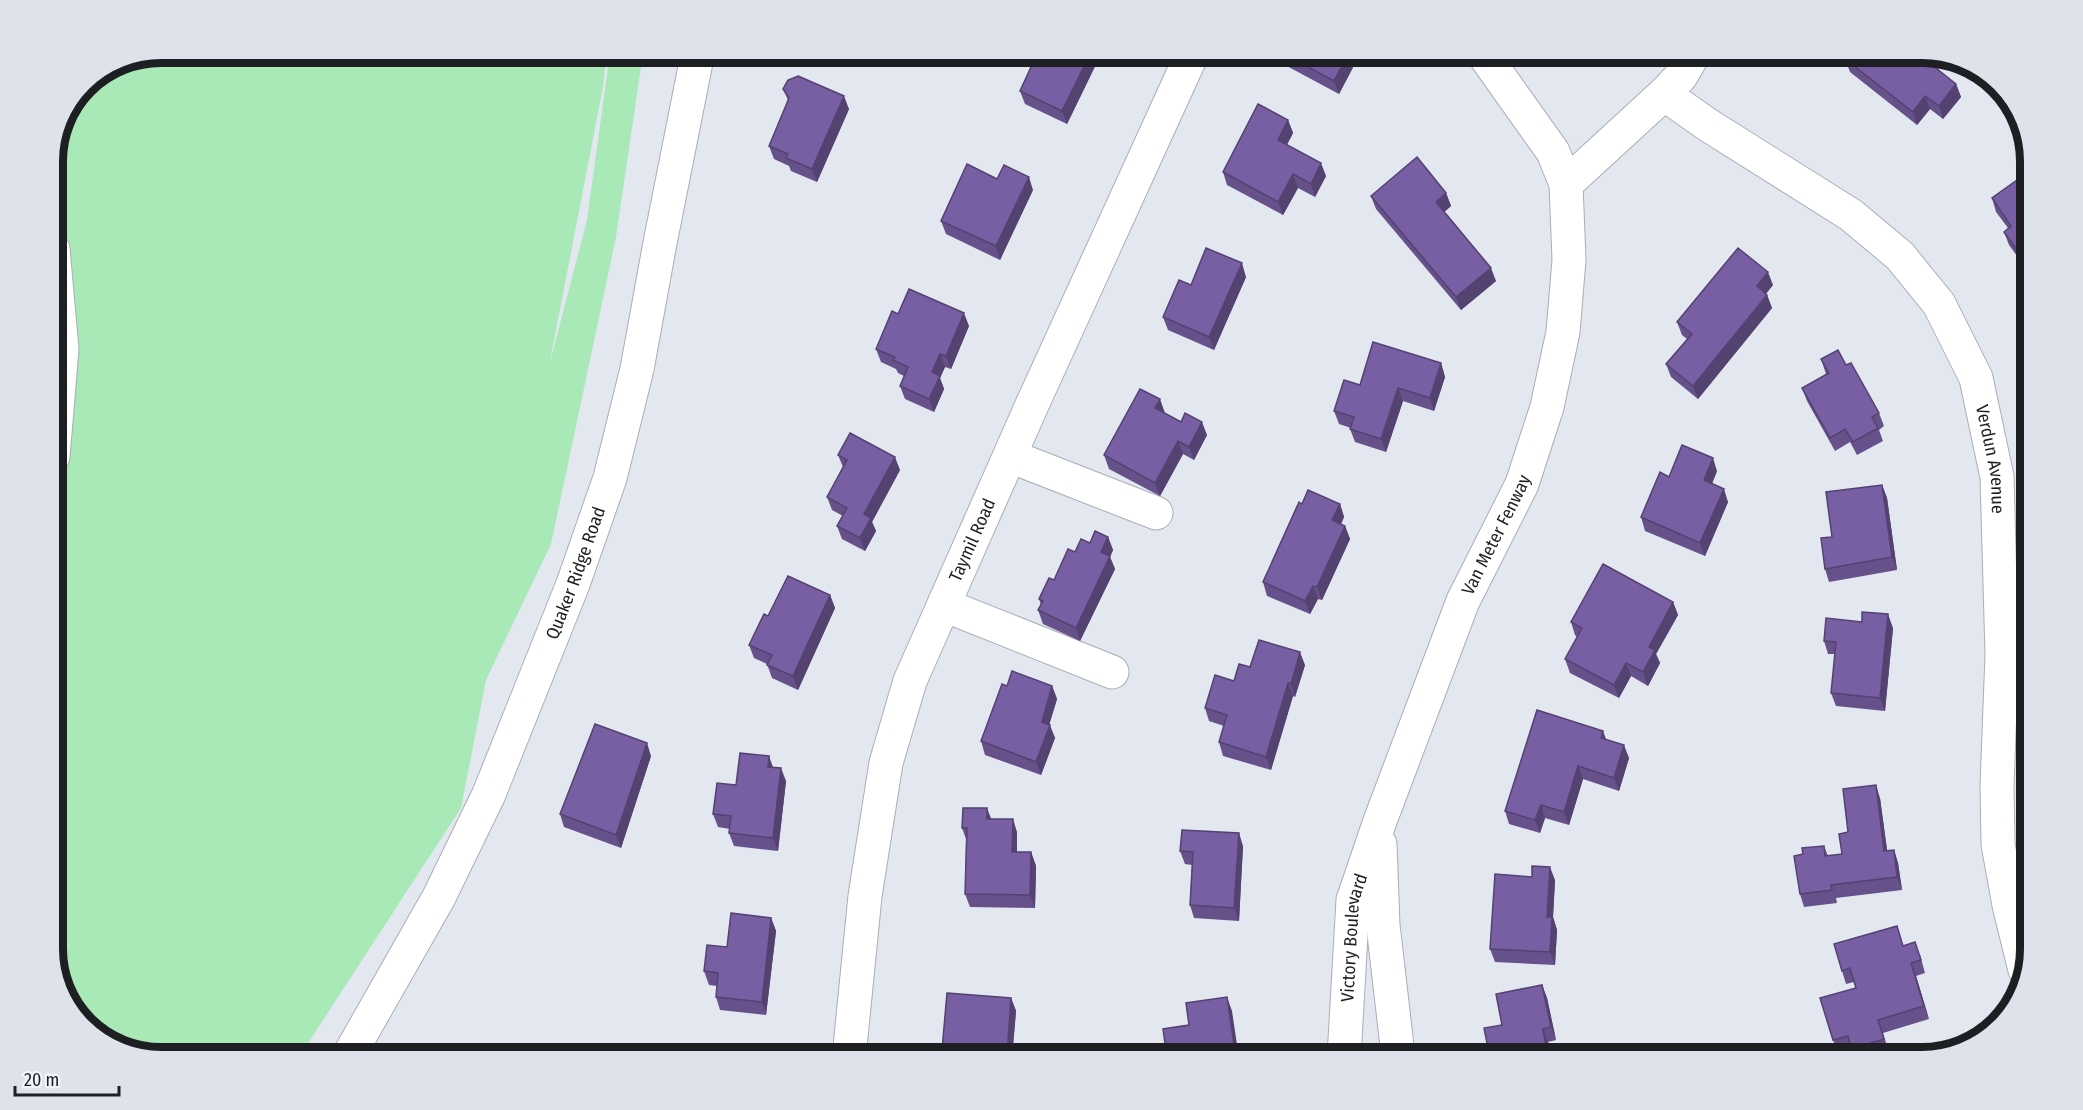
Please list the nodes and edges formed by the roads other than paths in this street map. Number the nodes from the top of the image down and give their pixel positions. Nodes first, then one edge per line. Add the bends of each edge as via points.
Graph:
1 (697, 63) edge
2 (1188, 63) edge
3 (1490, 63) edge
4 (1689, 63) edge
5 (1664, 94) junction
6 (1566, 184) junction
7 (1010, 456) junction
8 (1156, 513) dead end
9 (944, 605) junction
10 (1112, 672) dead end
11 (1380, 821) junction
12 (2020, 949) edge
13 (354, 1047) edge
14 (850, 1047) edge
15 (1345, 1047) edge
16 (1397, 1047) edge

1 - 13 street, Quaker Ridge Road via 637,369 603,499 489,794 439,897
2 - 7 street, Taymil Road
3 - 6 street, Van Meter Fenway via 1553,152
4 - 5 street
5 - 6 street
5 - 12 street, Verdun Avenue via 1851,215 1900,256 1938,304 1976,378 1997,477 2002,655 1998,844
6 - 11 street, Van Meter Fenway via 1569,260 1563,332 1547,407 1522,484 1462,601
7 - 8 street
7 - 9 street, Taymil Road
9 - 10 street
9 - 14 street, Taymil Road via 910,681 886,763 865,896
11 - 15 street, Victory Boulevard via 1353,900
11 - 16 street, Van Meter Fenway via 1383,926

